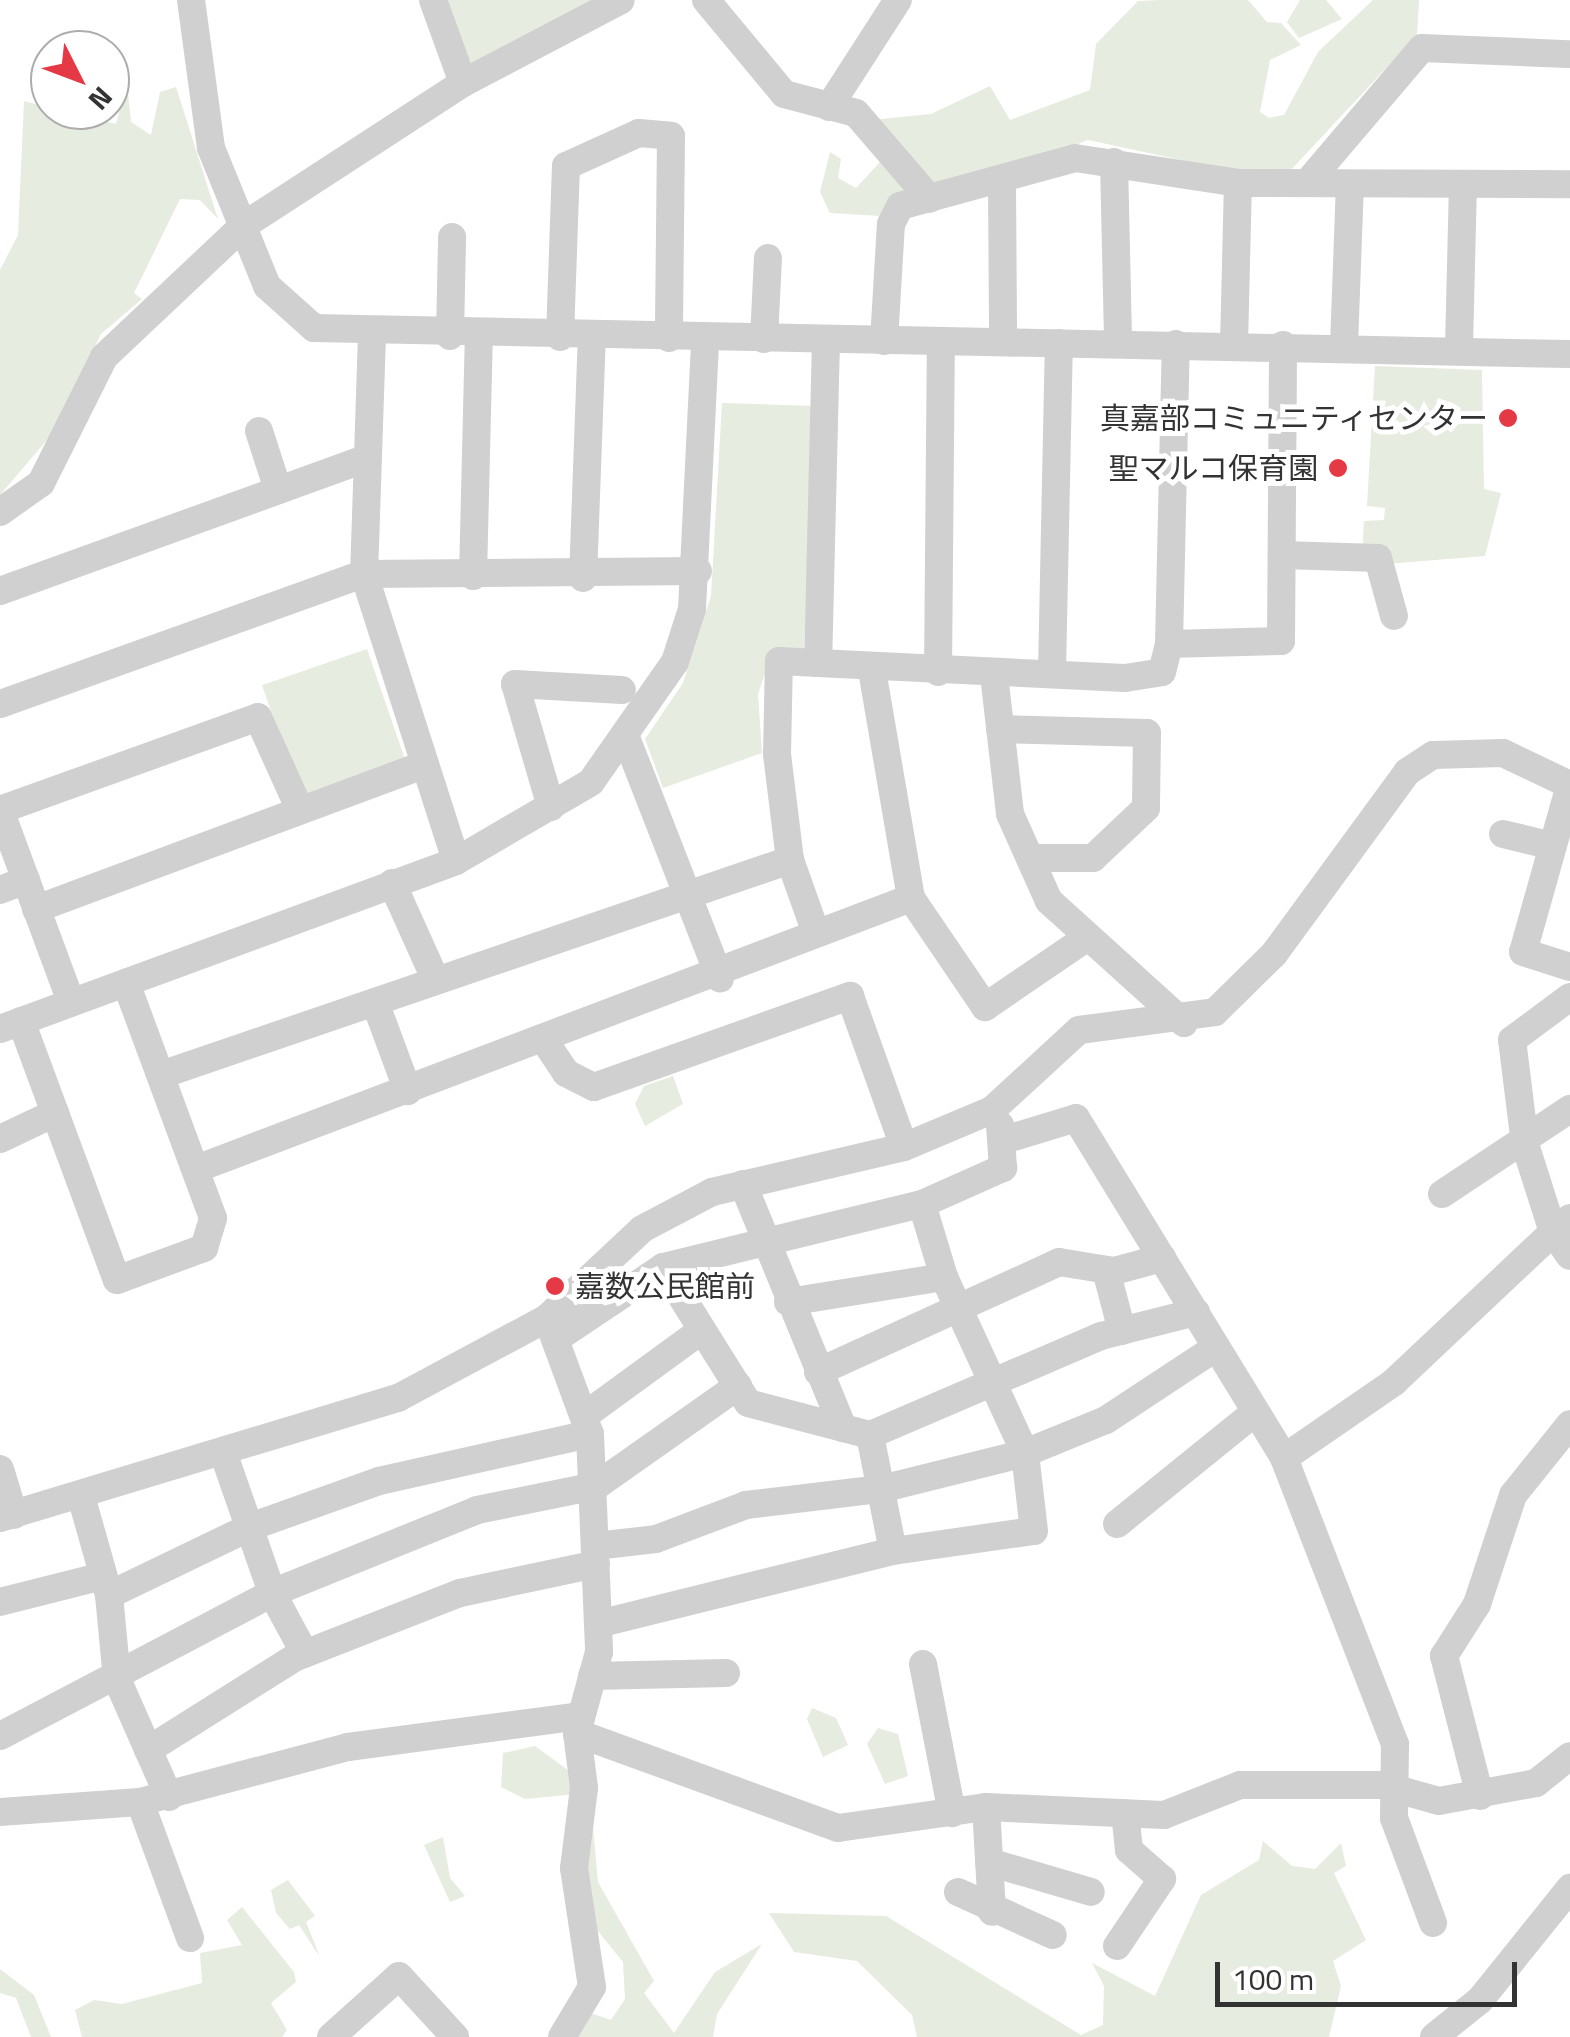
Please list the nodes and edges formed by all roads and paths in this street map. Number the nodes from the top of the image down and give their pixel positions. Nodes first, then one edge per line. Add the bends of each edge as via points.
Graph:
1 (190, 0) edge
2 (433, 0) edge
3 (622, 0) edge
4 (706, 0) edge
5 (898, 0) edge
6 (1568, 54) edge
7 (463, 84) junction
8 (829, 107) junction
9 (1114, 162) junction
10 (1238, 183) junction
11 (1307, 183) junction
12 (1002, 184) junction
13 (1350, 184) junction
14 (1570, 184) edge
15 (1463, 185) junction
16 (930, 198) junction
17 (243, 226) junction
18 (452, 237) dead end
19 (768, 258) dead end
20 (372, 335) junction
21 (450, 336) junction
22 (480, 336) junction
23 (560, 337) junction
24 (592, 338) junction
25 (669, 338) junction
26 (705, 339) junction
27 (764, 340) junction
28 (826, 340) junction
29 (884, 341) junction
30 (941, 342) junction
31 (1003, 342) junction
32 (1059, 343) junction
33 (1118, 344) junction
34 (1176, 344) junction
35 (1234, 345) junction
36 (1283, 346) junction
37 (1344, 346) junction
38 (1459, 347) junction
39 (1570, 354) edge
40 (259, 431) dead end
41 (368, 458) junction
42 (278, 490) junction
43 (0, 512) edge
44 (1282, 555) junction
45 (698, 571) junction
46 (364, 574) junction
47 (474, 576) junction
48 (582, 578) junction
49 (0, 591) edge
50 (1394, 616) dead end
51 (1169, 644) junction
52 (818, 662) junction
53 (872, 670) junction
54 (938, 672) junction
55 (1052, 672) junction
56 (994, 675) junction
57 (622, 690) dead end
58 (0, 704) edge
59 (1000, 728) junction
60 (626, 740) junction
61 (425, 764) junction
62 (1570, 785) edge
63 (552, 806) junction
64 (0, 810) edge
65 (300, 810) junction
66 (1503, 834) dead end
67 (1553, 846) junction
68 (1030, 858) junction
69 (790, 860) junction
70 (456, 861) junction
71 (392, 884) junction
72 (13, 885) edge
73 (688, 895) junction
74 (912, 898) junction
75 (36, 908) junction
76 (816, 933) junction
77 (1086, 938) junction
78 (1570, 967) edge
79 (720, 978) junction
80 (436, 981) junction
81 (126, 983) junction
82 (1570, 998) edge
83 (71, 1002) junction
84 (375, 1002) junction
85 (1184, 1023) junction
86 (11, 1025) edge
87 (546, 1043) junction
88 (161, 1076) junction
89 (408, 1092) junction
90 (1570, 1109) edge
91 (992, 1110) junction
92 (55, 1113) junction
93 (0, 1139) edge
94 (1007, 1139) junction
95 (1525, 1144) junction
96 (904, 1147) junction
97 (196, 1169) junction
98 (742, 1184) junction
99 (1442, 1194) dead end
100 (922, 1204) junction
101 (1561, 1225) edge
102 (760, 1238) junction
103 (1570, 1256) edge
104 (1162, 1258) junction
105 (663, 1267) junction
106 (1106, 1270) junction
107 (944, 1277) junction
108 (788, 1302) junction
109 (962, 1311) junction
110 (1196, 1312) junction
111 (552, 1328) junction
112 (702, 1330) junction
113 (1122, 1331) junction
114 (1215, 1348) junction
115 (818, 1372) junction
116 (995, 1379) junction
117 (738, 1386) junction
118 (1253, 1414) junction
119 (1570, 1424) edge
120 (587, 1425) junction
121 (856, 1432) junction
122 (224, 1452) junction
123 (1025, 1453) junction
124 (1284, 1458) junction
125 (0, 1468) edge
126 (596, 1486) junction
127 (880, 1489) junction
128 (80, 1496) junction
129 (7, 1516) edge
130 (1117, 1524) dead end
131 (250, 1527) junction
132 (892, 1551) junction
133 (595, 1555) junction
134 (106, 1585) junction
135 (272, 1593) junction
136 (0, 1602) edge
137 (598, 1624) junction
138 (305, 1654) junction
139 (923, 1664) dead end
140 (726, 1673) dead end
141 (592, 1676) junction
142 (117, 1679) junction
143 (578, 1724) junction
144 (0, 1736) edge
145 (148, 1750) junction
146 (1570, 1756) edge
147 (1394, 1791) junction
148 (1480, 1796) junction
149 (169, 1797) junction
150 (140, 1802) junction
151 (986, 1807) junction
152 (0, 1812) edge
153 (1126, 1813) junction
154 (952, 1814) junction
155 (989, 1862) junction
156 (1570, 1888) edge
157 (958, 1892) dead end
158 (1090, 1892) dead end
159 (992, 1912) junction
160 (1433, 1924) dead end
161 (1053, 1935) dead end
162 (190, 1938) dead end
163 (1117, 1946) dead end
164 (332, 2037) edge
165 (454, 2037) edge
166 (562, 2037) edge
167 (1434, 2037) edge

1 - 17 street via 211,148
2 - 7 street
3 - 7 street
4 - 8 street via 784,94
5 - 8 street
6 - 11 street via 1422,48
7 - 17 street
8 - 16 street via 856,113
9 - 10 street
9 - 12 street via 1075,158
9 - 33 street
10 - 11 street
10 - 35 street
11 - 13 street
12 - 16 street
12 - 31 street
13 - 15 street
13 - 37 street
14 - 15 street
15 - 38 street
16 - 29 street via 900,206 891,224
17 - 20 street via 267,286 291,314 314,328
17 - 43 street via 104,357 41,482
18 - 21 street
19 - 27 street
20 - 21 street
20 - 41 street
21 - 22 street
22 - 23 street
22 - 47 street
23 - 24 street
23 - 25 street via 566,166 639,133 671,136
24 - 25 street
24 - 48 street
25 - 26 street
26 - 27 street
26 - 45 street
27 - 28 street
28 - 29 street
28 - 52 street
29 - 30 street
30 - 31 street
30 - 54 street
31 - 32 street
32 - 33 street
32 - 55 street
33 - 34 street
34 - 35 street
34 - 51 street
35 - 36 street
36 - 37 street
36 - 44 street
37 - 38 street
38 - 39 street
40 - 42 street
41 - 42 street
41 - 46 street
42 - 49 street
44 - 50 street via 1378,558
44 - 51 street via 1281,641
45 - 48 street
45 - 60 street via 675,662
46 - 47 street
46 - 58 street
46 - 61 street
47 - 48 street
51 - 55 street via 1162,672
52 - 53 street
52 - 69 street via 779,661 777,754
53 - 54 street
53 - 74 street
54 - 56 street
55 - 56 street
56 - 59 street
57 - 63 street via 515,684
59 - 68 street via 1010,814
59 - 68 street via 1146,733 1146,808 1093,858
60 - 63 street via 591,782
60 - 73 street
61 - 65 street
61 - 70 street
62 - 67 street
62 - 85 street via 1503,753 1433,755 1406,772 1236,998
63 - 70 street
64 - 65 street via 258,717
64 - 72 street
65 - 75 street
66 - 67 street
67 - 78 street via 1523,952
68 - 77 street via 1049,901
69 - 73 street
69 - 76 street
70 - 71 street
71 - 80 street
71 - 81 street
72 - 75 street
73 - 79 street
73 - 80 street
74 - 76 street
74 - 77 street via 985,1007
75 - 83 street
76 - 79 street
77 - 85 street
79 - 87 street
80 - 84 street
81 - 83 street
81 - 88 street
82 - 95 street via 1512,1040
83 - 86 street
84 - 88 street
84 - 89 street
85 - 91 street via 1106,1020 1079,1030
86 - 92 street
87 - 89 street
87 - 96 street via 566,1073 594,1088 850,996
88 - 97 street
89 - 97 street
90 - 95 street
91 - 94 street
91 - 96 street
92 - 93 street
92 - 97 street via 117,1280 204,1248 213,1218
94 - 100 street via 1003,1168
94 - 104 street via 1076,1118
95 - 99 street
95 - 101 street
96 - 98 street
98 - 102 street
98 - 111 street via 642,1229
100 - 102 street
100 - 107 street
101 - 103 street
101 - 124 street via 1394,1382
102 - 105 street
102 - 108 street
104 - 106 street
104 - 110 street
105 - 111 street
105 - 112 street
106 - 109 street via 1059,1262
106 - 113 street
107 - 108 street
107 - 109 street
108 - 115 street
109 - 115 street
109 - 116 street
110 - 113 street
110 - 114 street
111 - 120 street
111 - 122 street via 398,1398
112 - 117 street
112 - 120 street
113 - 116 street
114 - 118 street
114 - 123 street via 1106,1420
115 - 121 street
116 - 121 street
116 - 123 street
117 - 121 street via 748,1403
117 - 126 street
118 - 124 street
118 - 130 street
119 - 148 street via 1513,1495 1477,1604 1444,1656
120 - 126 street
120 - 131 street via 459,1458
121 - 127 street
122 - 128 street
122 - 131 street
123 - 127 street
123 - 132 street via 1034,1531
124 - 147 street via 1395,1744
125 - 129 street
126 - 133 street
126 - 135 street via 477,1510
127 - 132 street
127 - 133 street via 746,1505
128 - 129 street
128 - 134 street
131 - 134 street
131 - 135 street
132 - 137 street
133 - 137 street
133 - 138 street via 460,1593
134 - 136 street
134 - 142 street
135 - 138 street
135 - 142 street
137 - 141 street
138 - 145 street
139 - 154 street
140 - 141 street
141 - 143 street
142 - 144 street
142 - 145 street
143 - 149 street via 348,1747
143 - 154 street via 808,1823 894,1826
143 - 166 street via 584,1788 574,1868 592,1987
145 - 149 street
146 - 148 street via 1536,1783
147 - 148 street via 1439,1801
147 - 153 street via 1240,1785 1164,1814
147 - 160 street via 1394,1818
149 - 150 street
150 - 152 street
150 - 162 street
151 - 153 street
151 - 154 street
151 - 155 street
153 - 163 street via 1129,1850 1162,1879
155 - 158 street
155 - 159 street
156 - 167 street via 1480,2000
157 - 159 street
159 - 161 street
164 - 165 street via 399,1976

